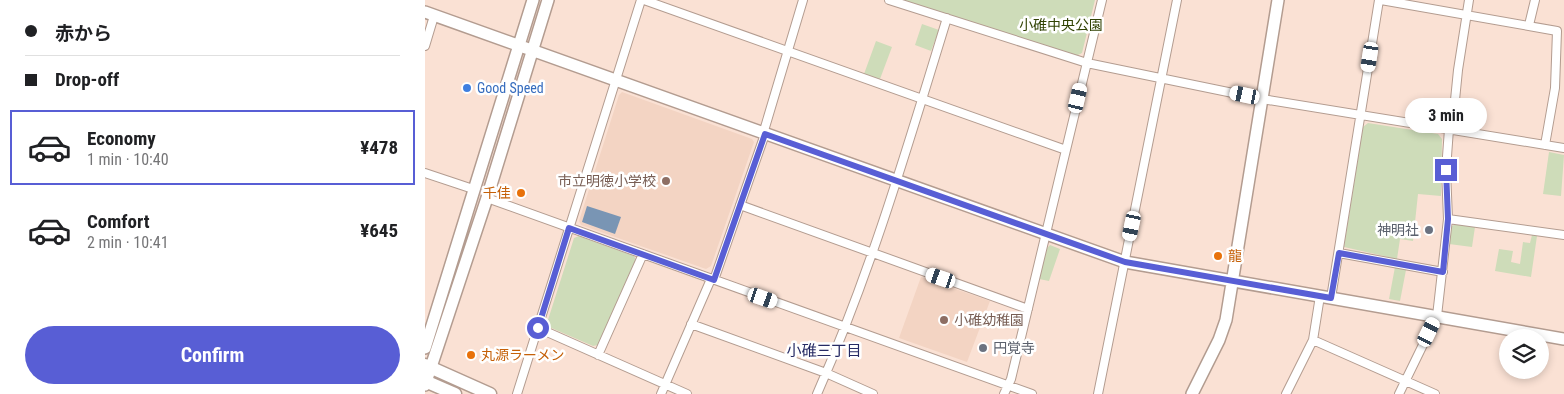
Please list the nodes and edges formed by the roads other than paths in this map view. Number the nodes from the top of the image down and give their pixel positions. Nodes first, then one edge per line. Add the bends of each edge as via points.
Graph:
1 (533, 0) edge
2 (548, 0) edge
3 (643, 0) edge
4 (803, 0) edge
5 (889, 0) edge
6 (1101, 0) edge
7 (1177, 0) edge
8 (1278, 0) edge
9 (1380, 0) edge
10 (1469, 0) edge
11 (1535, 0) edge
12 (1408, 2) edge
13 (430, 14) edge
14 (1467, 14) junction
15 (947, 18) junction
16 (1529, 26) junction
17 (1560, 30) edge
18 (425, 46) edge
19 (519, 47) junction
20 (531, 51) junction
21 (788, 51) junction
22 (1087, 63) junction
23 (1163, 78) junction
24 (616, 82) junction
25 (1555, 88) junction
26 (1564, 90) edge
27 (922, 99) junction
28 (1262, 99) junction
29 (1361, 114) junction
30 (1451, 130) junction
31 (764, 134) junction
32 (1545, 145) junction
33 (1564, 148) edge
34 (1066, 150) junction
35 (425, 173) edge
36 (897, 182) junction
37 (473, 189) junction
38 (487, 198) junction
39 (740, 205) junction
40 (1448, 219) junction
41 (569, 228) junction
42 (1045, 234) junction
43 (1564, 235) edge
44 (1339, 253) junction
45 (643, 254) junction
46 (872, 254) junction
47 (1125, 262) junction
48 (1443, 272) junction
49 (712, 279) junction
50 (1234, 280) junction
51 (1325, 297) junction
52 (1028, 309) junction
53 (1437, 316) junction
54 (691, 324) junction
55 (846, 327) junction
56 (538, 328) junction
57 (1564, 339) edge
58 (1313, 340) junction
59 (425, 348) edge
60 (598, 355) junction
61 (428, 367) edge
62 (826, 373) junction
63 (1406, 381) junction
64 (425, 382) edge
65 (665, 384) junction
66 (1008, 385) junction
67 (455, 394) edge
68 (490, 394) edge
69 (517, 394) edge
70 (661, 394) edge
71 (687, 394) edge
72 (817, 394) edge
73 (873, 394) edge
74 (1004, 394) edge
75 (1032, 394) edge
76 (1098, 394) edge
77 (1192, 394) edge
78 (1286, 394) edge
79 (1399, 394) edge
80 (1435, 394) edge

1 - 19 street
2 - 20 street
3 - 21 street
3 - 24 street
4 - 21 street
5 - 15 street
6 - 22 street
7 - 23 street
8 - 28 street
9 - 12 street
9 - 29 street
10 - 14 street
11 - 16 street
12 - 14 street
13 - 18 street
13 - 19 street
14 - 16 street
14 - 30 street
15 - 22 street
15 - 27 street
16 - 17 street
17 - 25 street
19 - 20 street
19 - 37 street
20 - 24 street
20 - 38 street
21 - 27 street
21 - 31 street
22 - 23 street
22 - 34 street
23 - 28 street
23 - 47 street
24 - 31 street
24 - 41 street
25 - 26 street
25 - 32 street
27 - 34 street
27 - 36 street
28 - 29 street
28 - 50 street
29 - 30 street
29 - 44 street
30 - 32 street
30 - 40 street via 1446,170
31 - 36 street
31 - 39 street
32 - 33 street
34 - 42 street
35 - 37 street
36 - 42 street
36 - 46 street
37 - 59 street
38 - 41 street
38 - 61 street
39 - 46 street
39 - 49 street
40 - 43 street
40 - 48 street
41 - 45 street
41 - 56 street
42 - 47 street
42 - 52 street
44 - 48 street
44 - 51 street
45 - 49 street
45 - 60 street
46 - 52 street
46 - 55 street
47 - 50 street
47 - 76 street
48 - 53 street
49 - 54 street
49 - 55 street
50 - 51 street
50 - 77 street via 1219,340
51 - 53 street
51 - 58 street
52 - 66 street
53 - 57 street
53 - 63 street
54 - 62 street
54 - 65 street
55 - 62 street
55 - 66 street
56 - 60 street
56 - 69 street
58 - 63 street
58 - 78 street
60 - 65 street
61 - 64 street
61 - 68 main road
62 - 72 street
62 - 73 street
63 - 79 street
63 - 80 street
64 - 67 main road
65 - 70 street
65 - 71 street
66 - 74 street
66 - 75 street

